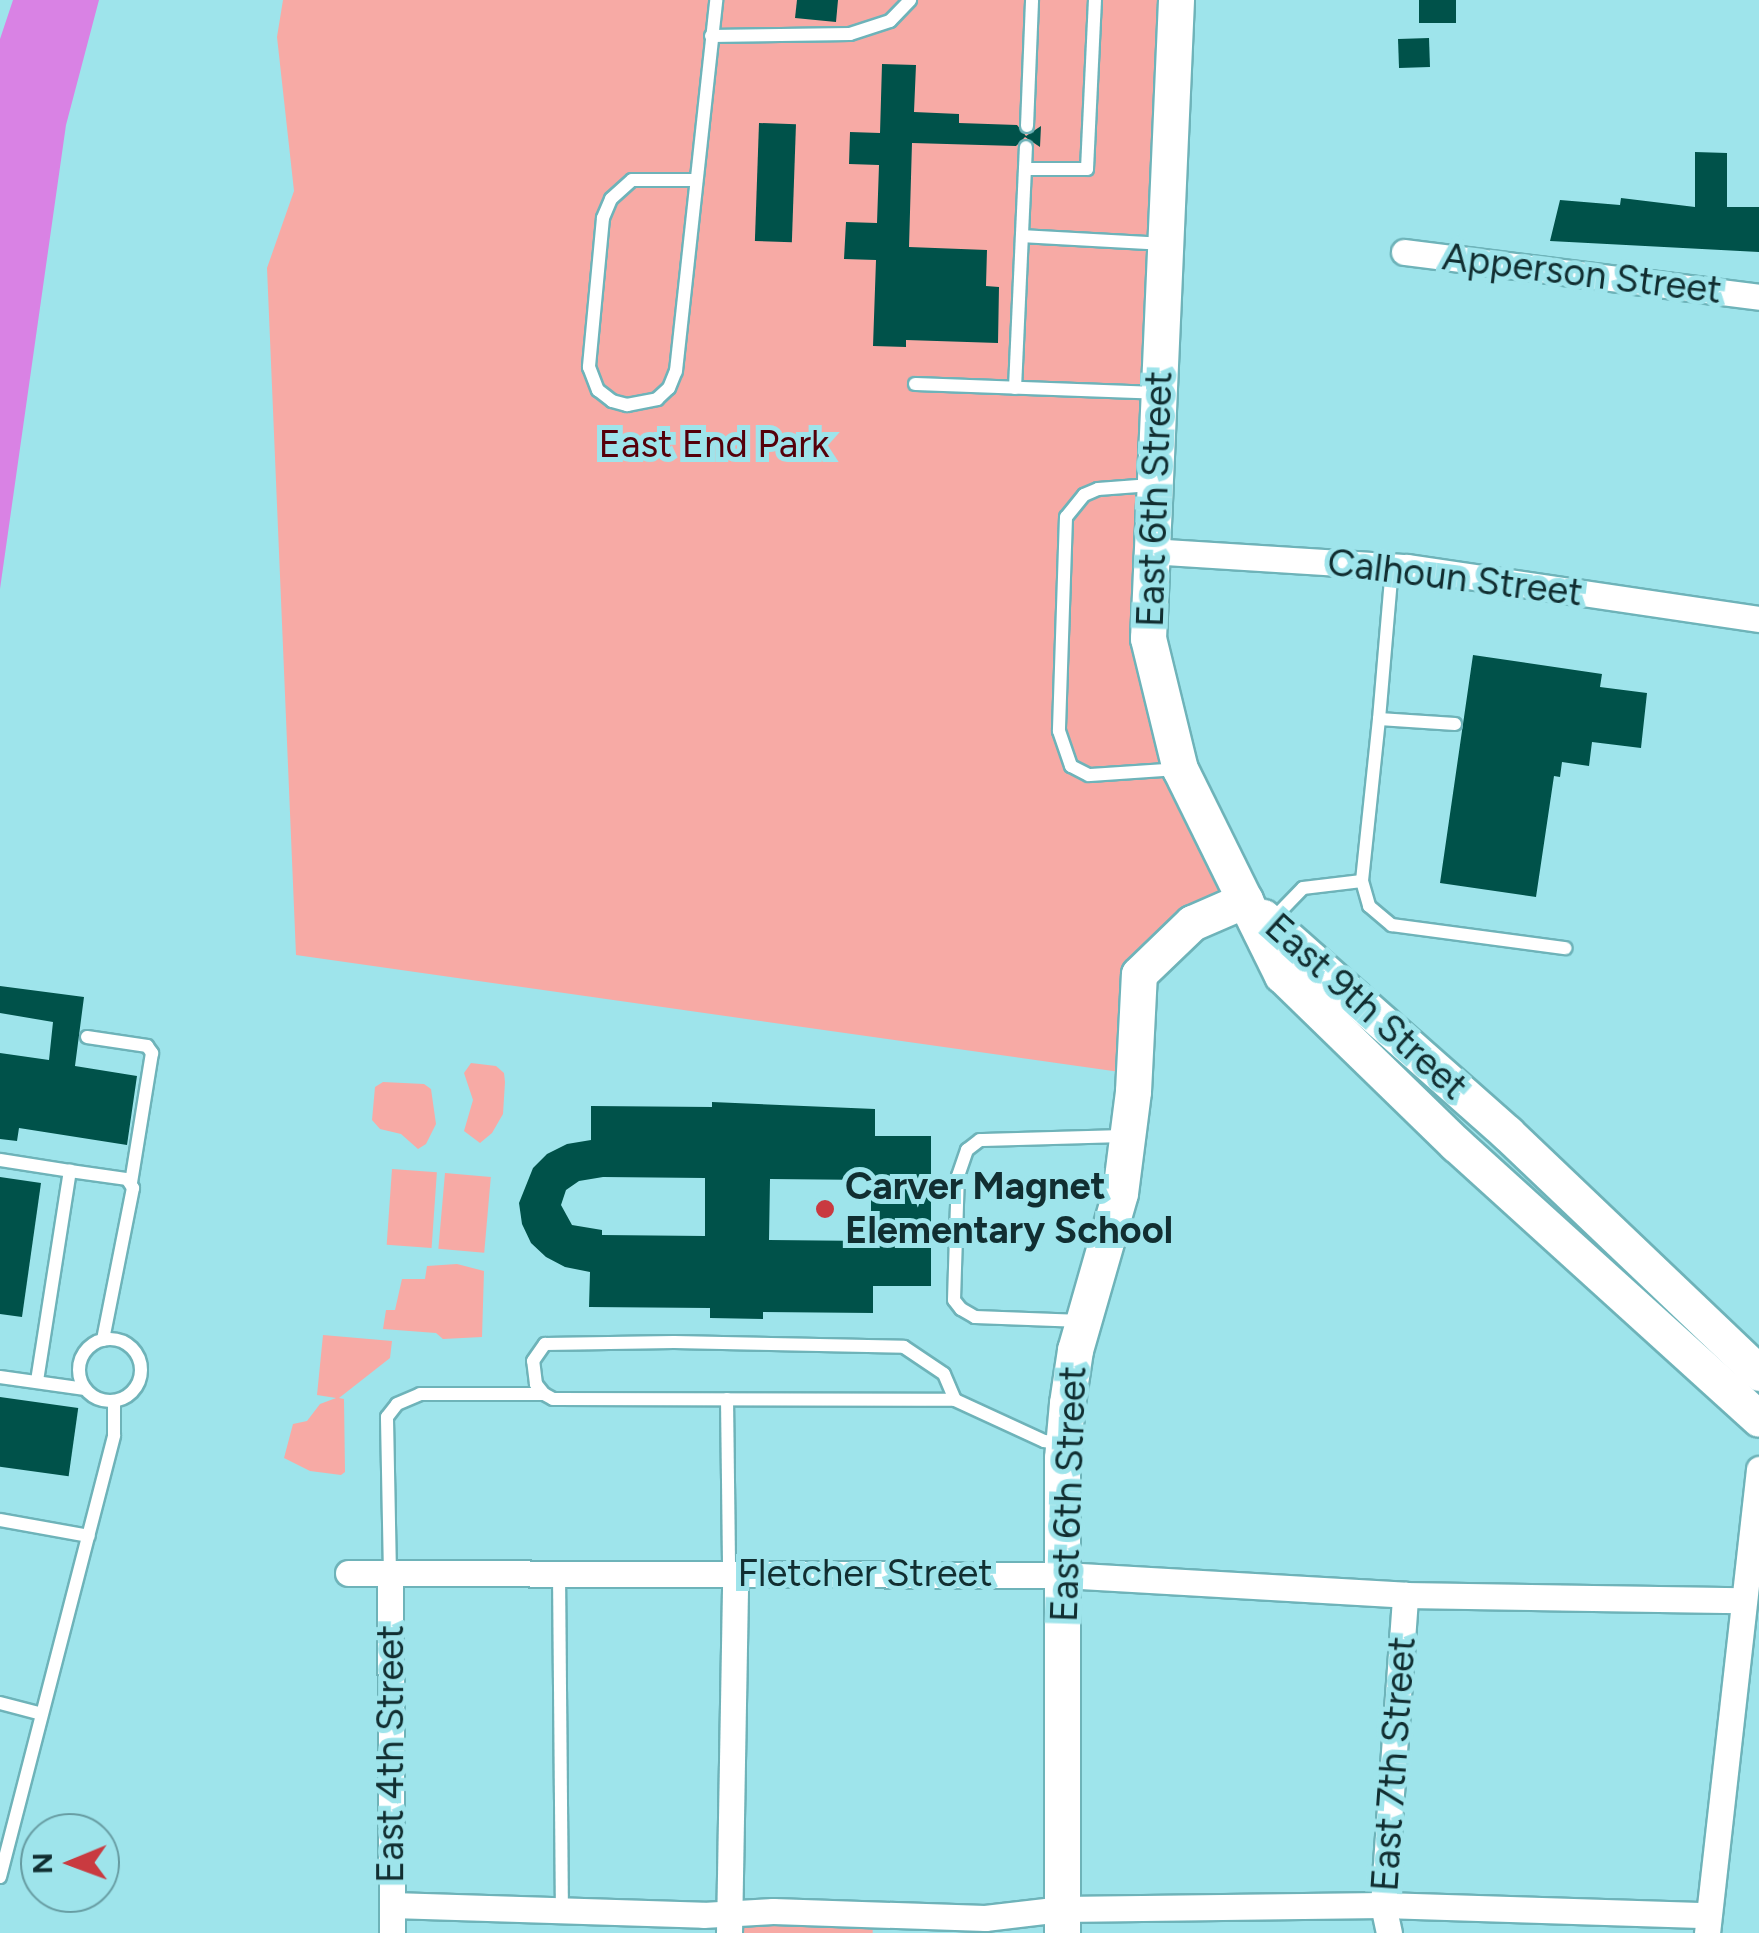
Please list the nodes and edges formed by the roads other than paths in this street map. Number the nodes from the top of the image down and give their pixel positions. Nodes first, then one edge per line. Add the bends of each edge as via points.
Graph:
1 (716, 0) edge
2 (910, 0) edge
3 (1032, 0) edge
4 (1095, 0) edge
5 (1176, 0) edge
6 (712, 36) junction
7 (1027, 126) dead end
8 (1026, 147) dead end
9 (1025, 170) junction
10 (696, 180) junction
11 (1022, 236) junction
12 (1165, 244) junction
13 (1404, 252) dead end
14 (1759, 297) edge
15 (915, 384) dead end
16 (1016, 388) junction
17 (1158, 393) junction
18 (1154, 485) junction
19 (1150, 551) junction
20 (1392, 566) junction
21 (1759, 619) edge
22 (1378, 719) junction
23 (1455, 724) dead end
24 (1180, 768) junction
25 (1362, 881) junction
26 (1257, 911) junction
27 (1565, 948) dead end
28 (87, 1037) dead end
29 (1128, 1136) junction
30 (0, 1160) edge
31 (70, 1171) junction
32 (132, 1182) junction
33 (1082, 1321) junction
34 (103, 1340) junction
35 (1759, 1374) edge
36 (0, 1377) edge
37 (37, 1382) junction
38 (85, 1389) junction
39 (544, 1394) junction
40 (728, 1399) junction
41 (955, 1400) junction
42 (114, 1402) junction
43 (1759, 1419) edge
44 (1064, 1444) junction
45 (1759, 1469) edge
46 (0, 1520) edge
47 (89, 1536) junction
48 (559, 1572) junction
49 (348, 1573) dead end
50 (732, 1573) junction
51 (390, 1575) junction
52 (1063, 1575) junction
53 (1405, 1595) junction
54 (1741, 1600) junction
55 (0, 1703) edge
56 (42, 1714) junction
57 (6, 1833) edge
58 (0, 1876) edge
59 (392, 1905) junction
60 (1383, 1905) junction
61 (562, 1910) junction
62 (1062, 1921) edge
63 (728, 1924) edge
64 (1708, 1924) edge
65 (392, 1933) edge
66 (1388, 1933) edge

1 - 6 lane
2 - 6 lane via 890,21 850,34
3 - 7 lane
4 - 9 lane via 1087,169
5 - 12 main road, East 6th Street
6 - 10 lane
8 - 9 lane
9 - 11 lane
10 - 10 lane via 676,371 657,399 627,406 612,401 598,390 589,367 597,247 610,199 644,177
11 - 12 lane
11 - 16 lane
12 - 17 main road, East 6th Street
13 - 14 street, Apperson Street
15 - 16 lane
16 - 17 lane
17 - 18 main road, East 6th Street
18 - 19 main road, East 6th Street
18 - 24 lane via 1098,489 1066,517 1058,731 1071,766 1090,775
19 - 20 street, Calhoun Street
19 - 24 main road, East 6th Street via 1148,638
20 - 21 street, Calhoun Street
20 - 22 lane
22 - 23 lane
22 - 25 lane
24 - 26 main road, East 6th Street
25 - 26 lane via 1303,888
25 - 27 lane via 1372,912 1392,925
26 - 29 main road, East 6th Street via 1192,923 1139,974
26 - 35 main road, East 9th Street via 1508,1132
26 - 43 main road, East 9th Street via 1282,975 1456,1144
28 - 32 lane via 147,1046 152,1053
29 - 33 main road, East 6th Street via 1108,1244
29 - 33 lane via 980,1140 967,1150 958,1176 954,1300 961,1309 974,1318
30 - 31 lane
31 - 32 lane
31 - 37 lane
32 - 34 lane
33 - 44 main road, East 6th Street
34 - 38 lane via 82,1358
34 - 42 lane via 128,1344 141,1362 140,1383
36 - 37 lane
37 - 38 lane
38 - 42 lane
39 - 40 lane
39 - 41 lane via 533,1361 545,1344 693,1343 904,1347 944,1374
39 - 51 lane via 420,1394 397,1404 386,1432
40 - 41 lane
40 - 50 lane
41 - 44 lane
42 - 47 lane via 114,1435
44 - 52 main road, East 6th Street
45 - 54 street
46 - 47 lane
47 - 56 lane
48 - 50 street, Fletcher Street
48 - 51 street, Fletcher Street
48 - 61 lane
49 - 51 street, Fletcher Street
50 - 52 street, Fletcher Street
50 - 63 street
51 - 59 street, East 4th Street
52 - 53 street, Fletcher Street
52 - 62 main road, East 6th Street
53 - 54 street, Fletcher Street
53 - 60 street, East 7th Street
54 - 64 street
55 - 56 lane
56 - 57 lane
57 - 58 lane
59 - 61 street
59 - 65 street, East 4th Street
60 - 62 street
60 - 64 street
60 - 66 street, East 7th Street
61 - 63 street
62 - 63 street via 806,1911

